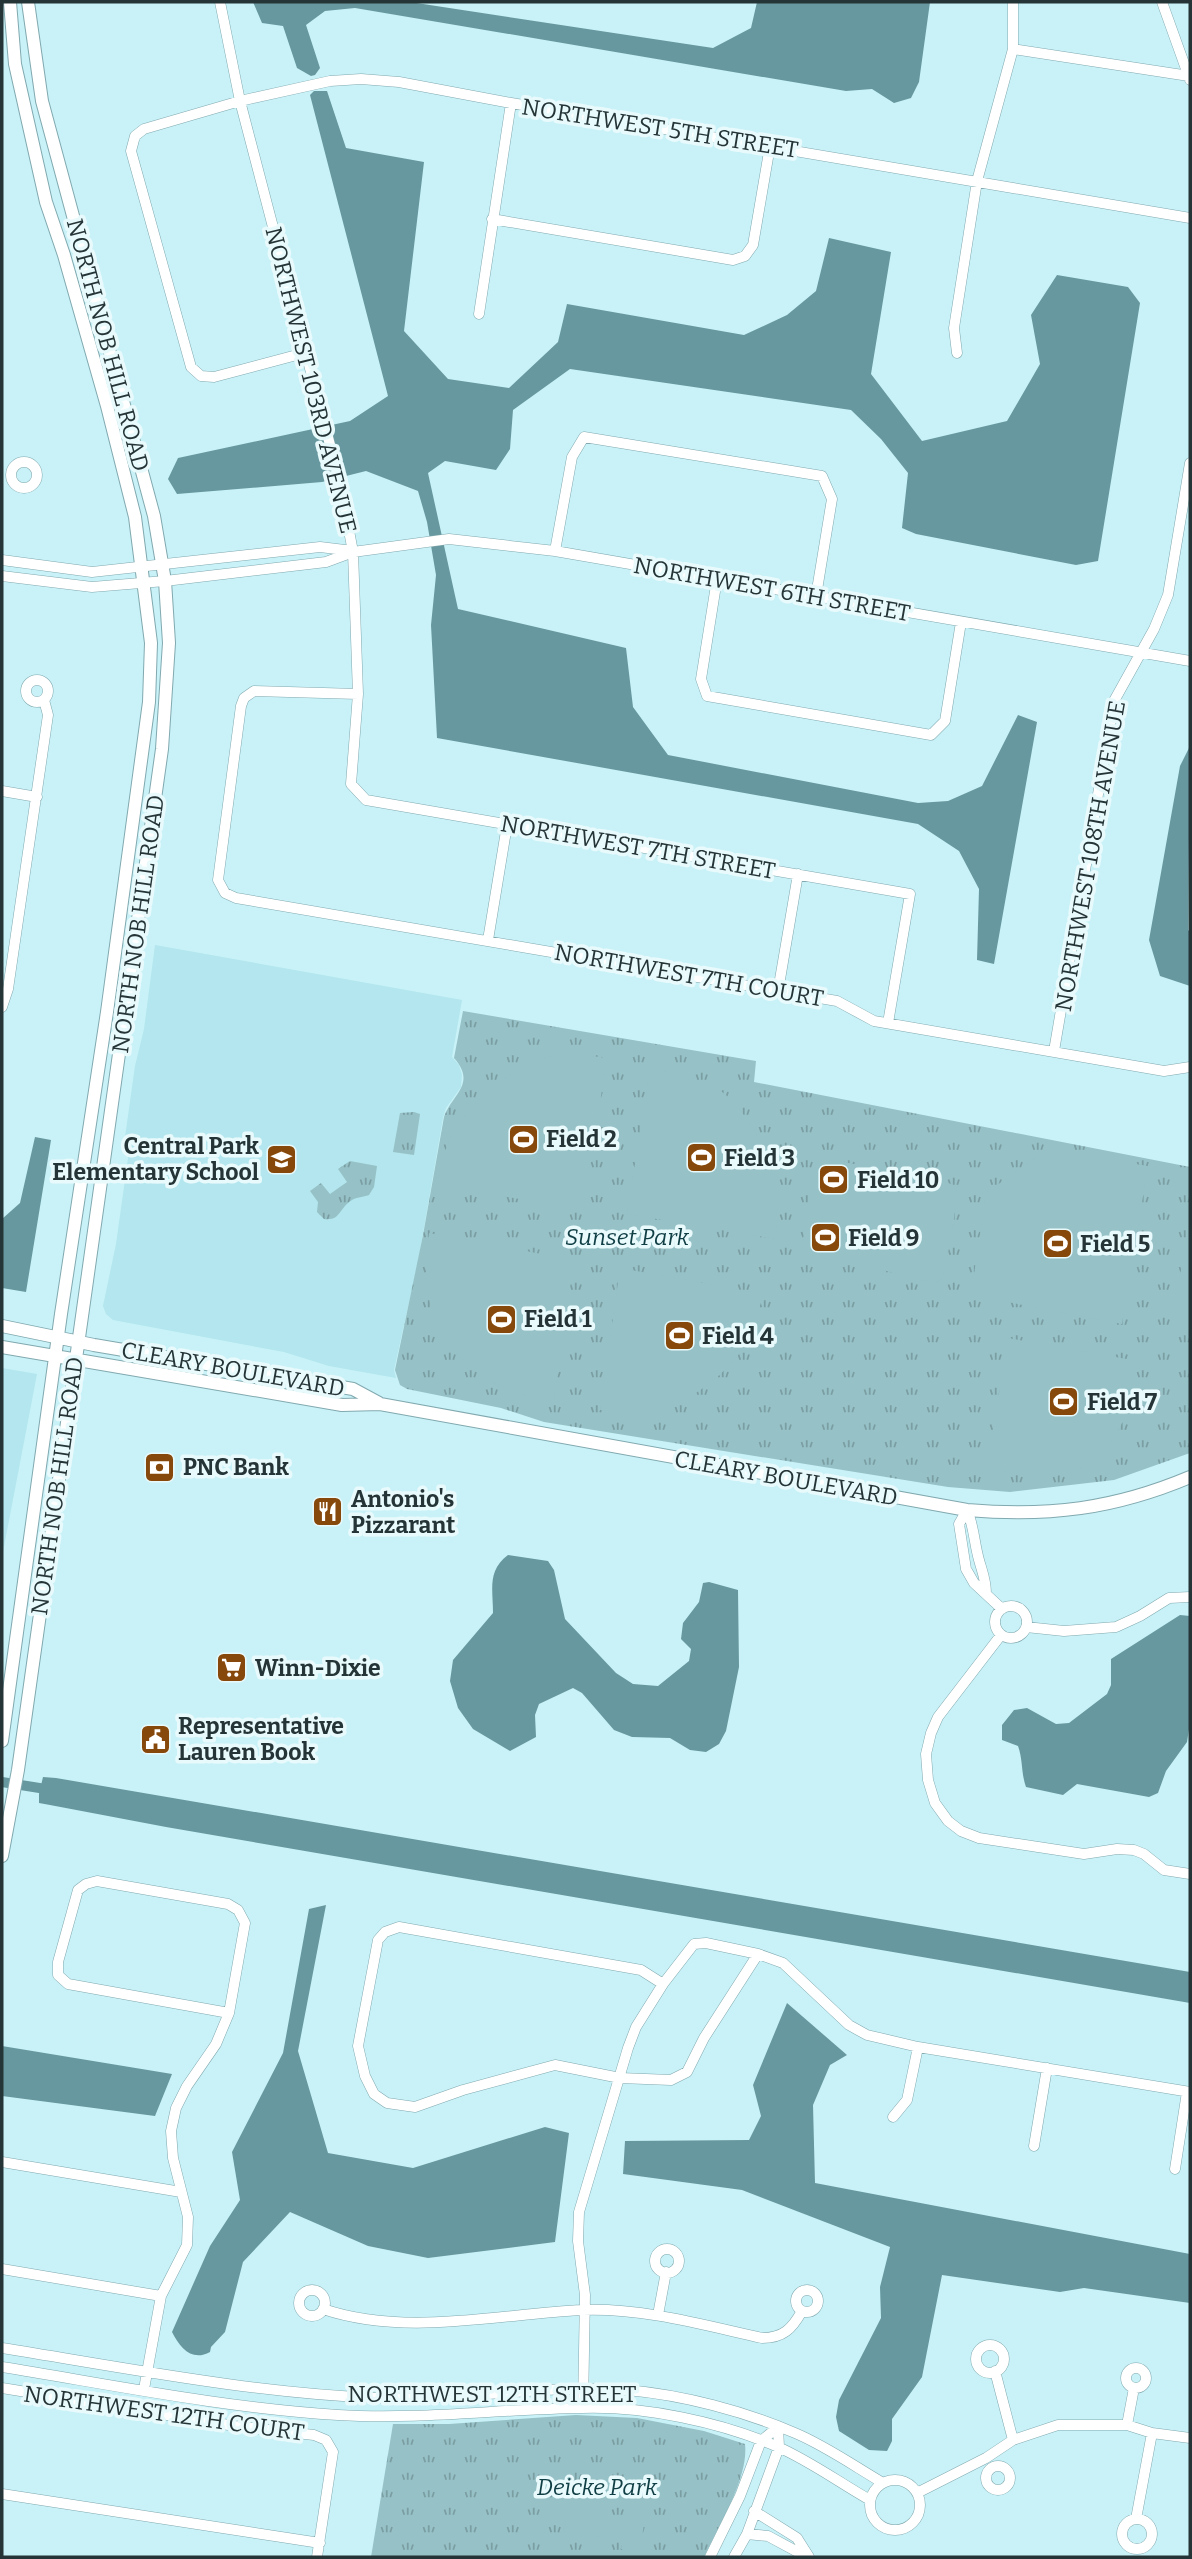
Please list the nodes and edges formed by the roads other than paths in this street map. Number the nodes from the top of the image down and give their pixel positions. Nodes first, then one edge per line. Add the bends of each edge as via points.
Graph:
1 (10, 2) edge
2 (28, 2) edge
3 (219, 2) edge
4 (1013, 2) edge
5 (1162, 2) edge
6 (1013, 49) junction
7 (1190, 78) edge
8 (240, 102) junction
9 (511, 103) junction
10 (770, 146) junction
11 (977, 181) junction
12 (1190, 218) edge
13 (492, 219) junction
14 (479, 314) dead end
15 (308, 352) junction
16 (957, 353) dead end
17 (1190, 463) edge
18 (555, 551) junction
19 (353, 552) junction
20 (2, 559) edge
21 (163, 565) junction
22 (142, 567) junction
23 (2, 576) edge
24 (716, 579) junction
25 (165, 581) junction
26 (145, 583) junction
27 (816, 596) junction
28 (961, 622) junction
29 (1140, 653) junction
30 (1190, 660) edge
31 (358, 694) junction
32 (44, 700) dead end
33 (2, 791) edge
34 (37, 796) junction
35 (366, 800) joint
36 (508, 825) junction
37 (798, 874) junction
38 (488, 940) junction
39 (778, 991) junction
40 (2, 1007) edge
41 (888, 1023) junction
42 (1054, 1051) junction
43 (1190, 1067) edge
44 (2, 1326) edge
45 (58, 1337) junction
46 (78, 1342) junction
47 (2, 1347) edge
48 (56, 1356) junction
49 (75, 1359) junction
50 (380, 1404) junction
51 (1190, 1476) edge
52 (967, 1510) junction
53 (986, 1593) junction
54 (1190, 1597) edge
55 (1002, 1609) junction
56 (1026, 1627) junction
57 (1002, 1635) junction
58 (2, 1741) edge
59 (2, 1856) edge
60 (1190, 1874) edge
61 (758, 1954) junction
62 (663, 1984) junction
63 (229, 2013) junction
64 (918, 2047) junction
65 (1047, 2068) junction
66 (620, 2078) junction
67 (1189, 2092) edge
68 (893, 2117) dead end
69 (1034, 2146) dead end
70 (2, 2162) edge
71 (1175, 2169) dead end
72 (181, 2192) junction
73 (2, 2269) edge
74 (666, 2272) dead end
75 (160, 2296) junction
76 (323, 2309) dead end
77 (584, 2310) junction
78 (802, 2311) dead end
79 (658, 2315) junction
80 (2, 2348) edge
81 (2, 2367) edge
82 (147, 2371) junction
83 (995, 2371) dead end
84 (2, 2388) edge
85 (1134, 2388) dead end
86 (144, 2389) junction
87 (583, 2390) junction
88 (583, 2407) junction
89 (1127, 2425) junction
90 (778, 2427) junction
91 (1152, 2433) junction
92 (1190, 2438) edge
93 (1013, 2440) junction
94 (761, 2441) junction
95 (779, 2447) junction
96 (986, 2458) junction
97 (992, 2468) dead end
98 (883, 2483) junction
99 (917, 2493) junction
100 (2, 2494) edge
101 (870, 2500) junction
102 (754, 2511) junction
103 (1136, 2519) dead end
104 (747, 2534) junction
105 (320, 2543) junction
106 (317, 2557) edge
107 (710, 2557) edge
108 (734, 2557) edge
109 (809, 2557) edge

1 - 22 main road, NORTH NOB HILL ROAD via 15,64 46,202 107,406 135,517
2 - 21 main road, NORTH NOB HILL ROAD via 42,102 155,516
3 - 8 street, NORTHWEST 103RD AVENUE
4 - 6 street
5 - 7 street
6 - 7 street
6 - 11 street
8 - 9 street, NORTHWEST 5TH STREET via 330,81 361,79
8 - 15 street, NORTHWEST 103RD AVENUE
8 - 15 street, NORTHWEST 5TH STREET via 144,129 135,136 131,151 191,366 201,376 214,377
9 - 10 street, NORTHWEST 5TH STREET
9 - 13 street
10 - 11 street, NORTHWEST 5TH STREET
10 - 13 street via 753,245 745,256 733,260
11 - 12 street, NORTHWEST 5TH STREET
11 - 16 street via 954,328
13 - 14 street
15 - 19 street, NORTHWEST 103RD AVENUE
17 - 29 street, NORTHWEST 108TH AVENUE via 1168,595
18 - 19 street, NORTHWEST 6TH STREET via 449,539
18 - 24 street, NORTHWEST 6TH STREET
18 - 27 street via 572,457 584,438 822,476 832,499
19 - 21 street, NORTHWEST 6TH STREET via 320,547
19 - 25 street, NORTHWEST 6TH STREET via 326,562
19 - 31 street, NORTHWEST 103RD AVENUE
20 - 22 street, NORTHWEST 6TH STREET via 92,572
21 - 22 street, NORTHWEST 6TH STREET
21 - 25 main road, NORTH NOB HILL ROAD
22 - 26 main road, NORTH NOB HILL ROAD
23 - 26 street, NORTHWEST 6TH STREET via 92,587
24 - 27 street, NORTHWEST 6TH STREET
24 - 28 street via 701,678 707,696 931,735 945,721
25 - 26 street, NORTHWEST 6TH STREET
25 - 46 main road, NORTH NOB HILL ROAD via 169,643 162,750
26 - 45 main road, NORTH NOB HILL ROAD via 151,643 149,702
27 - 28 street, NORTHWEST 6TH STREET
28 - 29 street, NORTHWEST 6TH STREET
29 - 30 street, NORTHWEST 6TH STREET
29 - 42 street, NORTHWEST 108TH AVENUE via 1114,701
31 - 35 street, NORTHWEST 103RD AVENUE via 351,783
31 - 38 street, NORTHWEST 7TH COURT via 254,691 244,698 218,880 225,893 236,898
32 - 34 street via 48,715
33 - 34 street
34 - 40 street
35 - 36 street, NORTHWEST 7TH STREET
36 - 37 street, NORTHWEST 7TH STREET
36 - 38 street
37 - 39 street
37 - 41 street, NORTHWEST 7TH STREET via 910,894
38 - 39 street, NORTHWEST 7TH COURT
39 - 41 street, NORTHWEST 7TH COURT via 837,1001 874,1021
41 - 42 street, NORTHWEST 7TH COURT
42 - 43 street, NORTHWEST 7TH COURT via 1164,1071
44 - 45 main road, CLEARY BOULEVARD
45 - 46 main road, CLEARY BOULEVARD
45 - 48 main road, NORTH NOB HILL ROAD
46 - 49 main road, NORTH NOB HILL ROAD
46 - 50 main road, CLEARY BOULEVARD via 353,1389
47 - 48 main road, CLEARY BOULEVARD
48 - 49 main road, CLEARY BOULEVARD
48 - 58 main road, NORTH NOB HILL ROAD
49 - 50 main road, CLEARY BOULEVARD via 342,1405
49 - 59 main road, NORTH NOB HILL ROAD
50 - 52 main road, CLEARY BOULEVARD
51 - 52 main road, CLEARY BOULEVARD via 1118,1502 1071,1511
52 - 53 street
52 - 53 street via 959,1524 966,1569
53 - 55 street
54 - 56 street via 1169,1598 1116,1628 1064,1631
55 - 56 street via 1019,1609 1026,1617
55 - 57 street via 995,1621
56 - 57 street via 1014,1638
57 - 60 street via 938,1717 931,1733 926,1754 928,1780 935,1803 948,1821 979,1838 1084,1854 1134,1850 1164,1870
61 - 62 street via 694,1944
61 - 64 street via 783,1963 849,2025 867,2035
61 - 66 street via 687,2072 671,2080
62 - 66 street via 636,2028
62 - 66 street via 641,1970 399,1927 378,1940 358,2046 374,2094 387,2103 415,2107 555,2065
63 - 63 street via 245,1923 238,1910 228,1904 97,1881 78,1890 58,1962 58,1975 68,1984
63 - 72 street via 216,2044 176,2108 171,2131
64 - 65 street
64 - 68 street via 907,2100
65 - 67 street
65 - 69 street
66 - 77 street via 579,2212
67 - 71 street
70 - 72 street
72 - 75 street via 188,2217 187,2245
73 - 75 street
74 - 79 street
75 - 82 street
76 - 77 street via 390,2321 467,2321
77 - 79 street
77 - 87 street
78 - 79 street via 792,2327 777,2338
80 - 82 street, NORTHWEST 12TH STREET
81 - 86 street, NORTHWEST 12TH STREET
82 - 86 street
82 - 87 street, NORTHWEST 12TH STREET via 267,2390 381,2398
83 - 93 street
84 - 105 street, NORTHWEST 12TH COURT via 326,2440 333,2452
85 - 89 street
86 - 88 street, NORTHWEST 12TH STREET via 337,2415 411,2417
87 - 88 street
87 - 90 street, NORTHWEST 12TH STREET via 627,2390 694,2401
88 - 94 street, NORTHWEST 12TH STREET via 687,2419
89 - 91 street
89 - 93 street via 1058,2425
90 - 94 street
90 - 95 street
90 - 98 street, NORTHWEST 12TH STREET
91 - 92 street
91 - 103 street
93 - 96 street
94 - 95 street, NORTHWEST 12TH STREET
94 - 107 street
95 - 101 street, NORTHWEST 12TH STREET
95 - 102 street
96 - 97 street
96 - 99 street
98 - 99 street, NORTHWEST 12TH STREET via 906,2482
98 - 101 street
99 - 101 street via 920,2511 916,2520 900,2530 880,2526 873,2519
100 - 105 street
102 - 104 street
102 - 109 street via 797,2538
104 - 108 street
104 - 109 street via 768,2536
105 - 106 street

